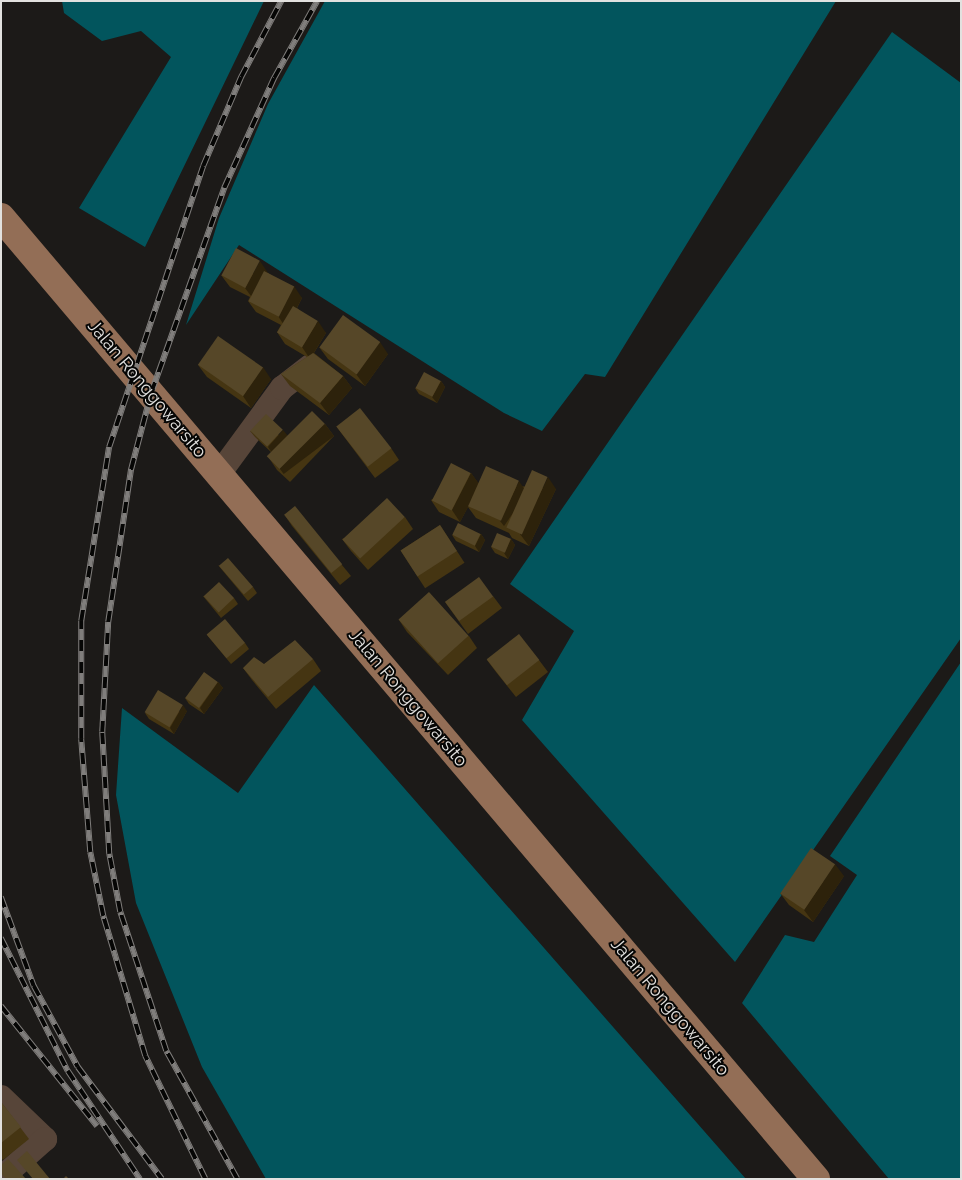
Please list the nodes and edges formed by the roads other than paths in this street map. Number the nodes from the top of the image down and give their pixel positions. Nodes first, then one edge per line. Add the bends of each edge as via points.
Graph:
1 (1, 217) edge
2 (310, 366) edge
3 (219, 474) junction
4 (1, 1097) edge
5 (1, 1178) edge
6 (816, 1179) edge

1 - 3 main road, Jalan Ronggowarsito
2 - 3 street via 282,388
3 - 6 main road, Jalan Ronggowarsito
4 - 5 street via 45,1139

